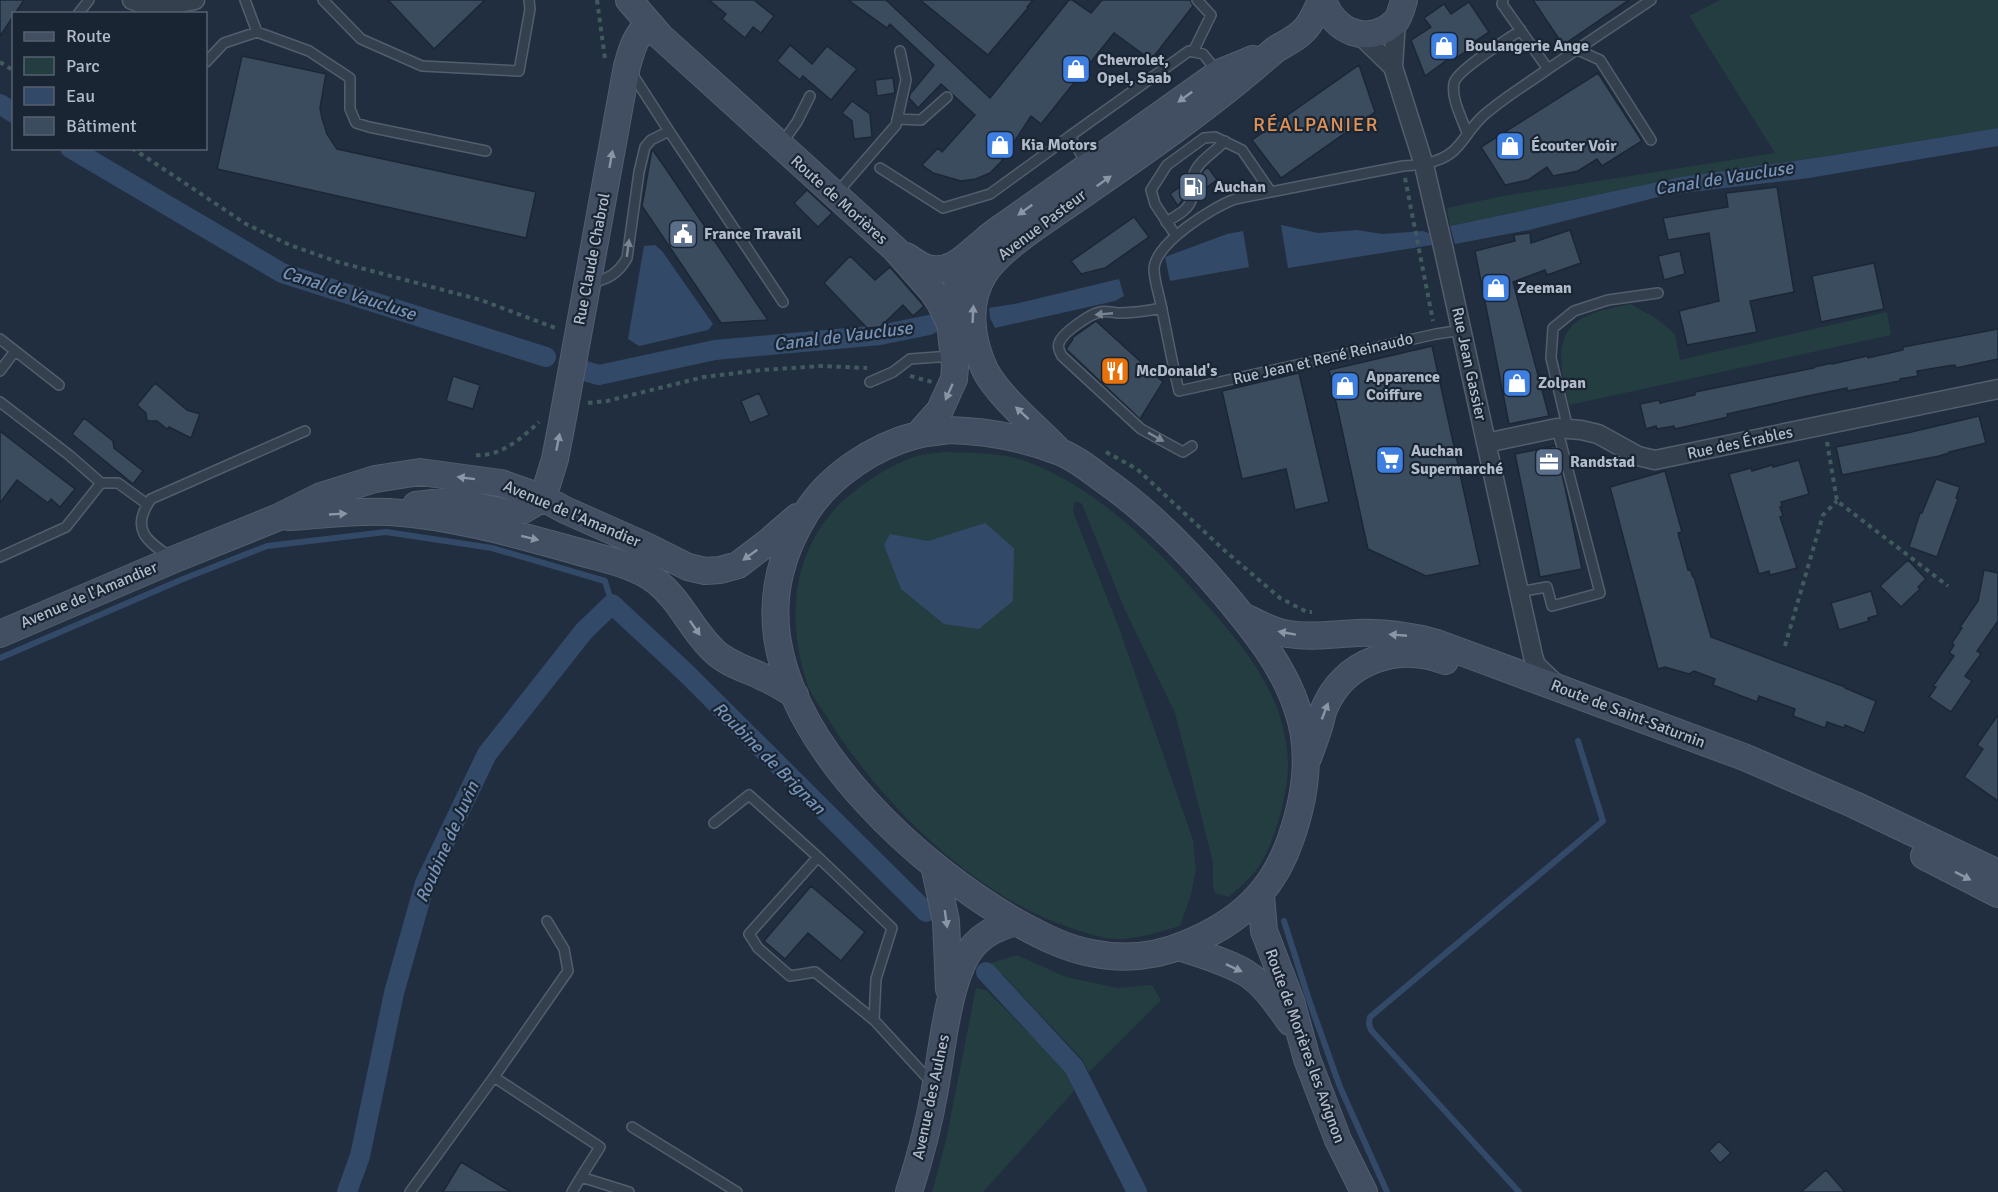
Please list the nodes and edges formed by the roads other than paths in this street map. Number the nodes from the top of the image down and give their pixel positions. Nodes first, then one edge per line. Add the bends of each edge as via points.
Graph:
1 (89, 0) edge
2 (132, 0) edge
3 (195, 0) edge
4 (245, 0) edge
5 (323, 0) edge
6 (529, 0) edge
7 (629, 0) edge
8 (1197, 0) edge
9 (1322, 0) edge
10 (1503, 0) edge
11 (1651, 0) edge
12 (1400, 10) edge
13 (153, 11) edge
14 (80, 12) edge
15 (649, 24) junction
16 (1305, 30) junction
17 (1350, 30) junction
18 (1521, 30) junction
19 (257, 32) junction
20 (1578, 50) junction
21 (900, 51) dead end
22 (1193, 52) junction
23 (1273, 52) junction
24 (207, 61) edge
25 (627, 66) junction
26 (1393, 67) junction
27 (1548, 69) junction
28 (1219, 73) junction
29 (810, 96) dead end
30 (947, 97) dead end
31 (897, 119) junction
32 (669, 131) junction
33 (1467, 133) junction
34 (1070, 136) junction
35 (1651, 140) dead end
36 (1225, 141) junction
37 (780, 146) junction
38 (486, 151) dead end
39 (1087, 165) junction
40 (1424, 165) junction
41 (880, 168) dead end
42 (1193, 177) dead end
43 (1271, 192) junction
44 (834, 195) junction
45 (1192, 198) dead end
46 (1166, 222) junction
47 (1176, 236) junction
48 (895, 249) junction
49 (967, 257) junction
50 (588, 283) junction
51 (1658, 293) dead end
52 (783, 302) dead end
53 (1162, 308) junction
54 (950, 324) junction
55 (1462, 330) junction
56 (0, 339) edge
57 (15, 351) junction
58 (954, 355) junction
59 (0, 371) edge
60 (870, 382) dead end
61 (59, 385) dead end
62 (1998, 389) edge
63 (0, 402) edge
64 (1563, 429) junction
65 (305, 431) dead end
66 (918, 435) junction
67 (1486, 443) junction
68 (1192, 446) dead end
69 (1061, 453) junction
70 (101, 483) junction
71 (543, 498) junction
72 (147, 504) junction
73 (812, 505) junction
74 (386, 512) junction
75 (279, 517) junction
76 (0, 557) edge
77 (174, 559) junction
78 (1518, 591) junction
79 (1243, 616) junction
80 (0, 634) edge
81 (1560, 688) junction
82 (795, 695) junction
83 (1307, 759) junction
84 (714, 823) dead end
85 (818, 857) junction
86 (934, 865) junction
87 (1998, 873) edge
88 (1998, 894) edge
89 (1261, 895) junction
90 (547, 921) dead end
91 (1016, 922) junction
92 (1180, 947) junction
93 (950, 1001) junction
94 (874, 1020) junction
95 (1300, 1038) junction
96 (494, 1077) junction
97 (936, 1087) junction
98 (632, 1127) dead end
99 (581, 1177) junction
100 (410, 1192) edge
101 (572, 1192) edge
102 (629, 1192) edge
103 (737, 1192) edge
104 (909, 1192) edge
105 (1364, 1192) edge

1 - 14 lane
2 - 13 street
3 - 13 street
4 - 19 lane
5 - 6 lane via 361,39 422,66 519,71
7 - 15 main road, Route de Morières
8 - 22 lane via 1210,15
9 - 16 main road, Avenue Pasteur
9 - 17 main road via 1333,20
10 - 18 lane
11 - 20 lane
12 - 17 main road, Avenue Pasteur via 1383,29 1371,33
12 - 26 street, Rue Jean Gassier
15 - 25 main road, Rue Claude Chabrol via 639,32
15 - 37 main road, Route de Morières
16 - 17 main road, Avenue Pasteur via 1327,26
16 - 23 main road, Avenue Pasteur
17 - 26 street, Rue Jean Gassier
18 - 27 lane
18 - 33 lane via 1462,71 1454,81 1454,95
19 - 24 lane via 224,43
19 - 38 lane via 309,51 350,78 350,109 356,123
20 - 27 lane
20 - 35 lane via 1600,60
21 - 31 lane via 906,80
22 - 28 lane via 1203,54
22 - 34 lane via 1189,51
23 - 28 main road, Avenue Pasteur
69 -> 23 main road, Avenue Pasteur via 1012,404 986,371 976,343 972,313 977,287 996,259 1150,149
25 - 32 lane
50 -> 25 main road, Rue Claude Chabrol
26 - 40 street, Rue Jean Gassier
27 - 33 lane
28 -> 39 main road, Avenue Pasteur
29 - 37 lane
30 - 31 lane via 921,120
31 - 44 lane via 896,125
50 -> 32 lane via 614,275 627,258 645,147
32 - 52 lane
33 - 40 lane via 1458,147
34 - 39 lane
34 - 41 lane via 990,194 943,208
36 - 42 lane via 1199,164
36 - 43 lane via 1242,150
36 - 46 lane via 1204,138 1167,165 1158,177 1151,190
37 - 44 main road, Route de Morières
39 -> 49 main road, Avenue Pasteur
40 - 43 lane, Rue Jean et René Reinaudo
40 - 55 street, Rue Jean Gassier
43 - 47 lane, Rue Jean et René Reinaudo via 1218,205
44 - 48 main road, Route de Morières
45 - 46 lane via 1191,204
46 - 47 lane
47 - 53 lane, Rue Jean et René Reinaudo via 1164,248 1154,268
48 - 49 main road, Avenue Pasteur via 925,268 934,269 954,265
48 - 54 main road, Route de Morières via 932,291
49 - 54 main road
71 -> 50 main road, Rue Claude Chabrol via 555,459 569,379 569,335
51 - 64 lane via 1608,300 1574,311 1553,328 1551,358
53 - 55 lane, Rue Jean et René Reinaudo via 1179,391
53 -> 68 lane via 1143,312 1101,311 1064,335 1058,350 1141,429 1183,452
54 - 58 main road, Route de Morières
55 - 67 street, Rue Jean Gassier
56 - 57 lane
57 - 59 lane
57 - 61 lane
58 - 60 lane via 910,359
58 -> 66 main road, Route de Morières via 950,389 940,410
62 - 64 street, Rue des Érables via 1655,460 1638,456 1598,434
63 - 70 lane
64 - 67 street, Rue des Érables
64 - 78 lane via 1600,593 1552,606 1547,587
65 - 72 lane via 151,498
66 - 69 main road via 976,430
66 - 73 main road via 892,443 853,465
67 - 78 street, Rue Jean Gassier
69 - 79 main road via 1080,462 1149,514
70 - 72 lane via 118,483
70 - 76 lane via 66,527
73 -> 71 main road, Avenue de l'Amandier via 738,564 705,571 688,567
71 - 74 main road via 509,513 451,501
71 -> 75 main road, Avenue de l'Amandier via 501,483 420,472 375,478 339,489
72 - 77 lane via 141,529 152,544
73 - 82 main road via 786,550 777,590 778,639
75 -> 74 main road, Avenue de l'Amandier
74 -> 82 main road, Avenue de l'Amandier via 470,523 641,572 676,601 701,638 716,652
75 - 77 main road, Avenue de l'Amandier
77 - 80 main road, Avenue de l'Amandier
78 - 81 street, Rue Jean Gassier via 1536,664
81 -> 79 main road, Route de Saint-Saturnin via 1414,637 1287,634
79 - 83 main road via 1272,655 1293,698
81 - 87 main road, Route de Saint-Saturnin via 1793,778
82 - 86 main road via 809,725 854,787
83 -> 88 main road, Route de Saint-Saturnin via 1324,708 1341,680 1354,669 1393,654 1439,659 1762,780
83 - 89 main road via 1296,824 1279,869
84 - 85 lane via 749,795
85 - 94 lane via 891,928 876,979
85 - 94 lane via 749,934 758,948 790,976 815,972
86 - 91 main road via 963,889
86 -> 93 main road, Avenue des Aulnes via 946,921
89 - 92 main road via 1232,920
89 - 95 main road, Route de Morières les Avignon via 1264,931 1291,1001
90 - 96 lane via 564,949 568,971
91 - 92 main road via 1087,953 1137,957
91 - 93 main road, Avenue des Aulnes via 978,940 964,962
92 -> 95 main road via 1247,974 1272,998
93 - 97 main road, Avenue des Aulnes
94 - 97 lane
95 - 105 main road, Route de Morières les Avignon via 1338,1140
96 - 99 lane via 600,1147
96 - 100 lane
97 - 104 main road, Avenue des Aulnes
98 - 103 lane
99 - 101 lane
99 - 102 lane

